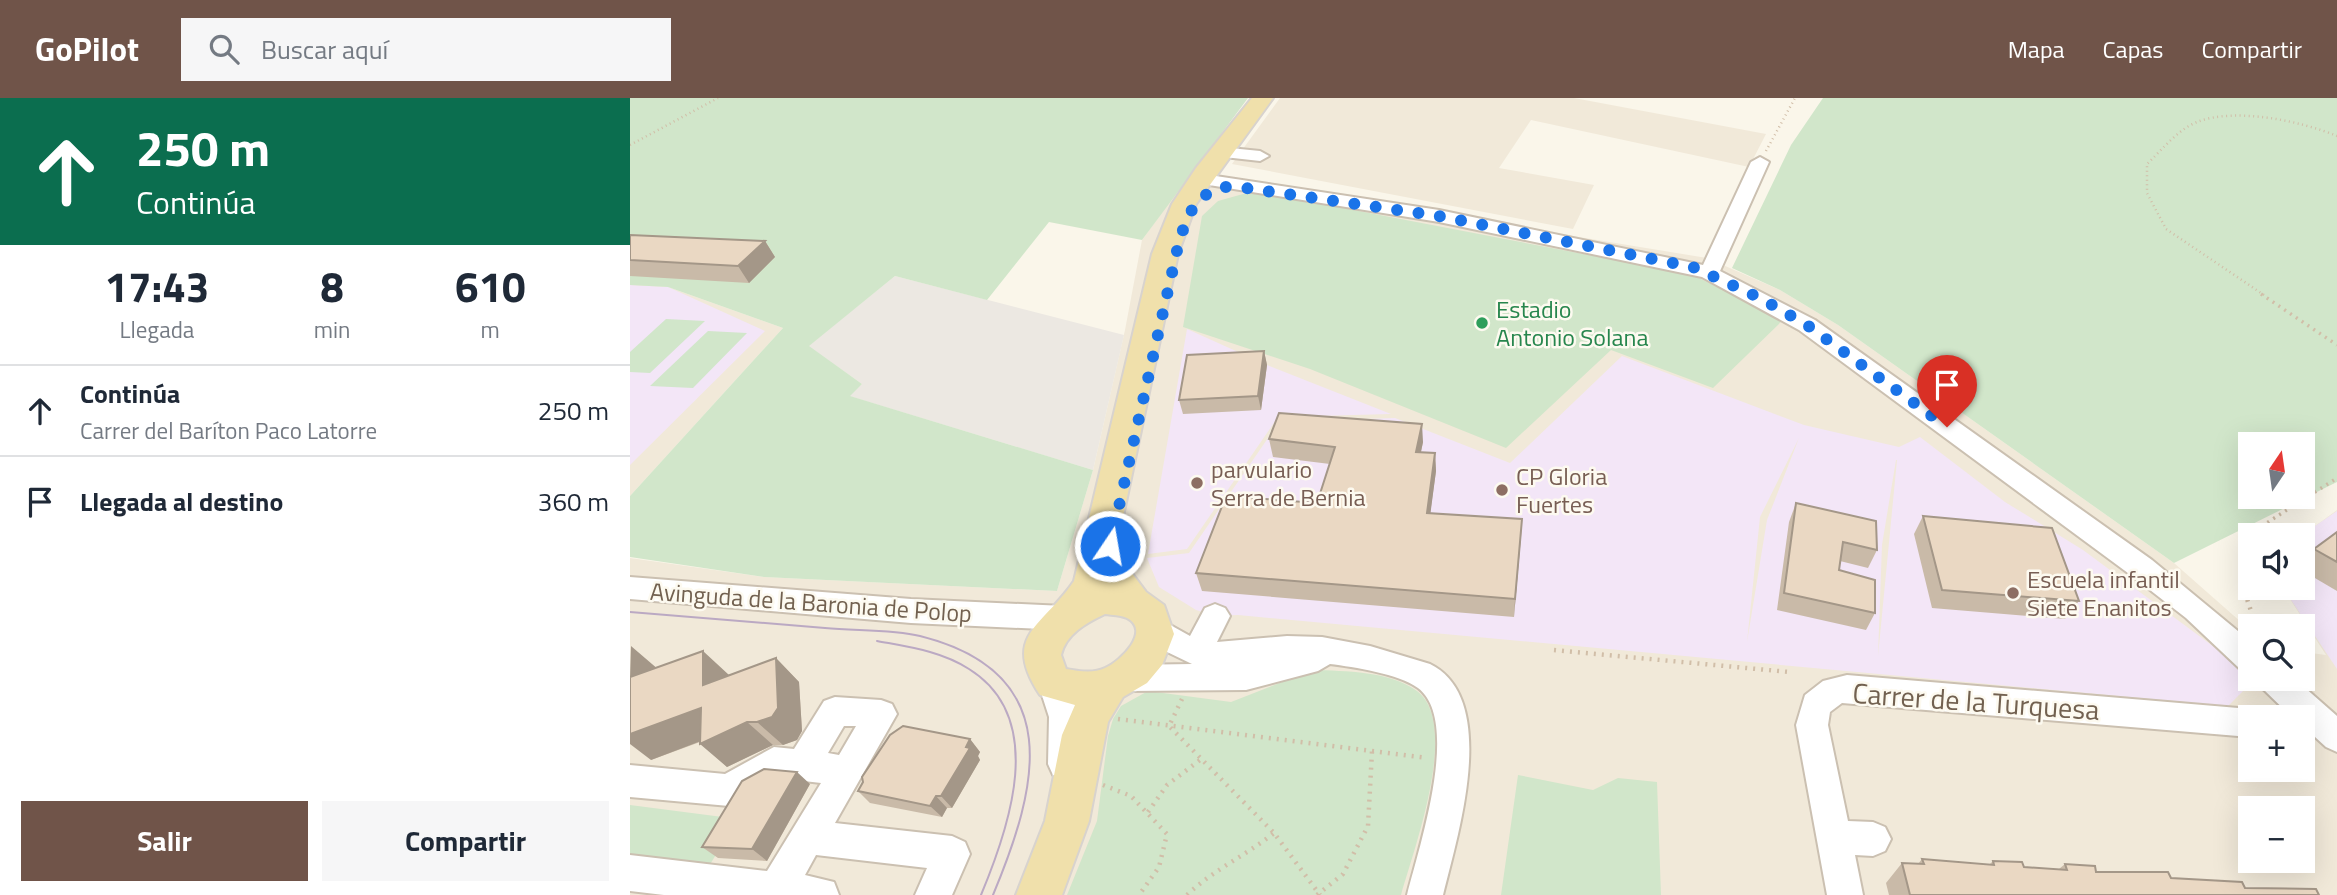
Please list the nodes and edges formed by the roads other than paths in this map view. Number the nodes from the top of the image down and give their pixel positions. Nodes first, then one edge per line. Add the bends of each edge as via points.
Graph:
1 (1264, 98) edge
2 (1272, 98) edge
3 (1260, 156) dead end
4 (1760, 162) road end
5 (1213, 172) junction
6 (1319, 196) junction
7 (1709, 273) junction
8 (630, 589) edge
9 (1069, 613) junction
10 (992, 616) junction
11 (1145, 616) junction
12 (1215, 616) dead end
13 (2238, 648) edge
14 (1197, 653) junction
15 (1371, 659) junction
16 (1048, 669) junction
17 (2285, 691) edge
18 (1116, 694) junction
19 (2238, 722) edge
20 (2322, 729) edge
21 (802, 766) junction
22 (847, 771) junction
23 (630, 781) edge
24 (808, 837) junction
25 (1834, 837) junction
26 (1873, 839) dead end
27 (630, 873) edge
28 (776, 890) junction
29 (821, 895) edge
30 (933, 895) edge
31 (1022, 895) edge
32 (1039, 895) edge
33 (1425, 895) edge
34 (1845, 895) edge

1 - 5 main road
2 - 5 main road
3 - 5 street
4 - 7 street
5 - 6 street
5 - 6 street via 1218,188 1246,186
5 - 9 main road via 1178,214 1091,584
5 - 11 main road via 1187,218 1168,280 1110,546 1112,575
6 - 7 street via 1674,262
7 - 13 street via 1807,325 2142,568
8 - 10 street, Avinguda de la Baronia de Polop
9 - 10 street, Avinguda de la Baronia de Polop
9 - 11 main road via 1105,599
9 - 16 main road via 1047,638
10 - 16 street, Avinguda de la Baronia de Polop via 1030,637
11 - 14 street
11 - 18 main road via 1156,639 1146,660
12 - 14 street
14 - 15 street via 1226,658 1310,648
15 - 18 street via 1321,657 1272,673
15 - 33 street via 1433,681 1451,714 1448,794
16 - 18 main road via 1079,691
16 - 31 street via 1065,717 1065,764 1047,832
17 - 20 street
18 - 32 main road via 1090,715 1067,821
19 - 25 street, Carrer de la Turquesa via 1834,691 1816,705 1812,725
21 - 22 street
21 - 22 street via 835,711 881,714
21 - 23 street via 774,762 729,790
22 - 24 street
24 - 28 street
24 - 30 street via 952,854
25 - 26 street
25 - 34 street, Carrer de la Turquesa
27 - 28 street
28 - 29 street

